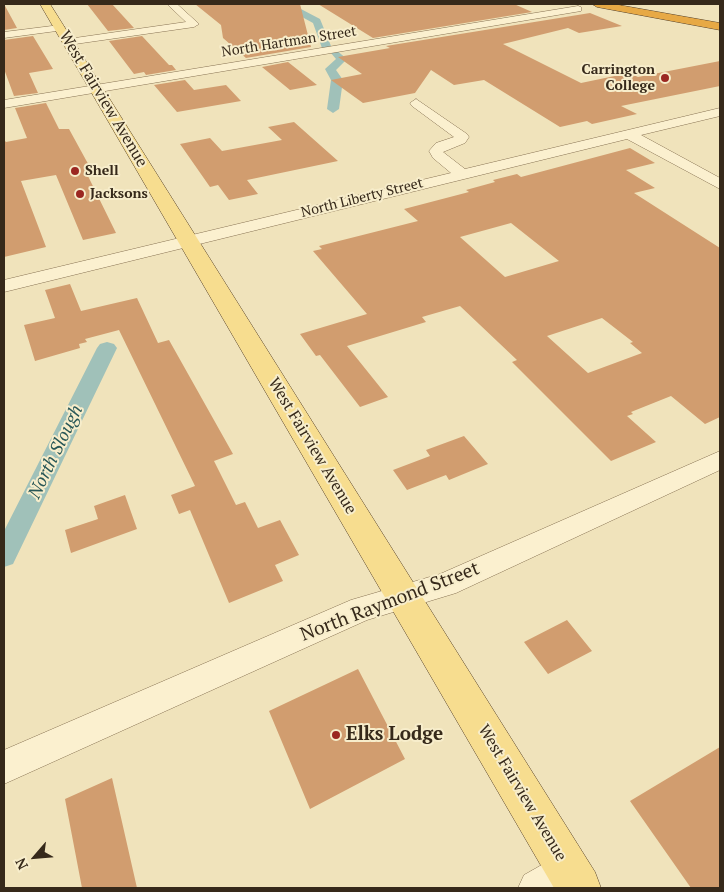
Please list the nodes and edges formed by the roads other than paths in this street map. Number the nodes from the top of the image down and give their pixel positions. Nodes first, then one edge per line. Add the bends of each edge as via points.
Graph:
1 (45, 4) edge
2 (172, 4) edge
3 (597, 4) edge
4 (644, 4) edge
5 (578, 10) dead end
6 (720, 18) edge
7 (720, 27) edge
8 (60, 28) junction
9 (4, 36) edge
10 (68, 42) junction
11 (97, 89) junction
12 (416, 103) dead end
13 (4, 104) edge
14 (720, 112) edge
15 (628, 134) junction
16 (462, 174) junction
17 (720, 184) edge
18 (189, 241) junction
19 (4, 286) edge
20 (720, 460) edge
21 (403, 597) junction
22 (4, 767) edge
23 (573, 878) edge
24 (537, 888) edge

1 - 8 main road, West Fairview Avenue
2 - 10 street via 194,24
3 - 7 highway
4 - 6 highway
5 - 11 street, North Hartman Street
8 - 9 street
8 - 10 main road, West Fairview Avenue
10 - 11 main road, West Fairview Avenue
11 - 13 street, North Hartman Street
11 - 18 main road, West Fairview Avenue
12 - 16 street via 462,137 436,151
14 - 15 street, North Liberty Street
15 - 16 street, North Liberty Street
15 - 17 street
16 - 18 street, North Liberty Street
18 - 19 street, North Liberty Street
18 - 21 main road, West Fairview Avenue
20 - 21 street, North Raymond Street via 446,584
21 - 22 street, North Raymond Street via 361,609
21 - 23 main road, West Fairview Avenue
23 - 24 street

